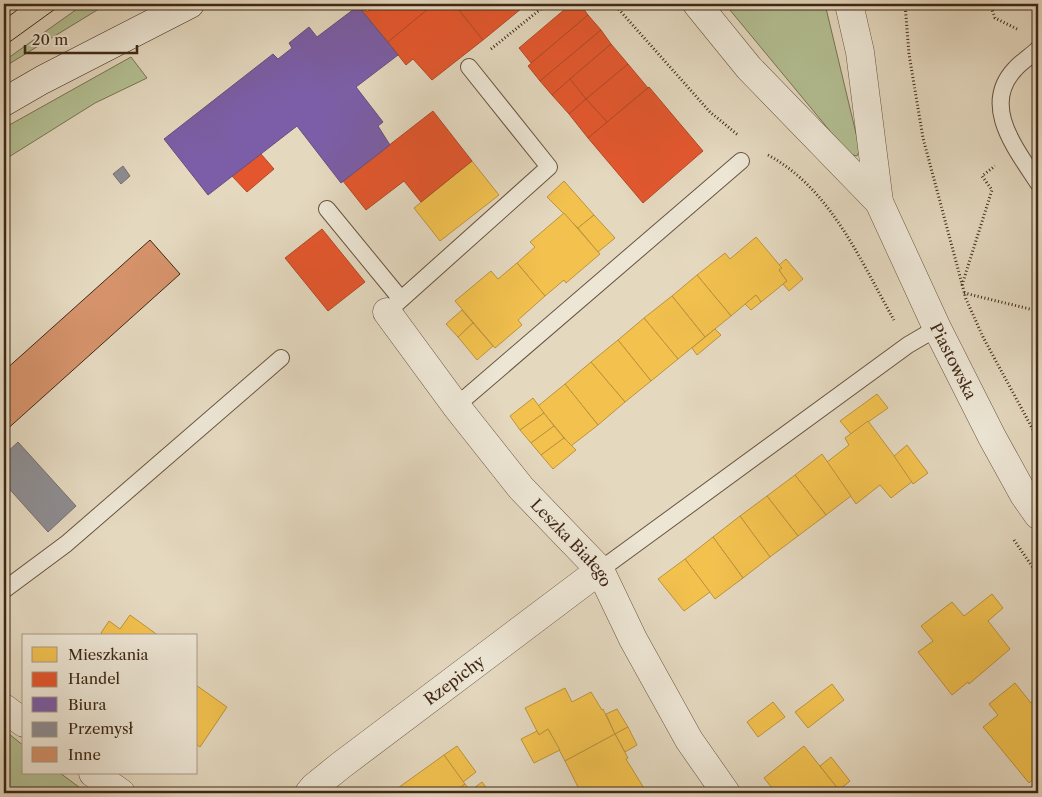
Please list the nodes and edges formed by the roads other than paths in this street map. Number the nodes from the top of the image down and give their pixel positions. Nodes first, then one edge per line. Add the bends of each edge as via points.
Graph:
1 (190, 4) edge
2 (696, 4) edge
3 (849, 4) edge
4 (1036, 51) edge
5 (469, 67) road end
6 (4, 102) edge
7 (741, 161) dead end
8 (1038, 183) edge
9 (879, 202) junction
10 (327, 209) dead end
11 (394, 305) junction
12 (937, 328) junction
13 (281, 358) dead end
14 (456, 406) junction
15 (1038, 515) edge
16 (600, 570) junction
17 (4, 590) edge
18 (4, 708) edge
19 (22, 721) edge
20 (94, 774) edge
21 (121, 793) edge
22 (309, 793) edge
23 (726, 793) edge

1 - 6 street
2 - 9 street, Piastowska via 749,68
3 - 9 street, Piastowska via 860,52
4 - 8 lane via 1014,70 1002,88 1000,105 1006,132
5 - 11 lane via 549,168
7 - 14 lane
9 - 12 street, Piastowska
10 - 11 lane
11 - 14 street, Leszka Białego
12 - 15 street, Piastowska via 992,437
12 - 16 lane via 908,345
13 - 17 lane via 66,544
14 - 16 street, Leszka Białego via 521,488
16 - 22 street, Rzepichy via 340,766
16 - 23 street, Leszka Białego via 633,639 689,740
18 - 19 street
20 - 21 street

